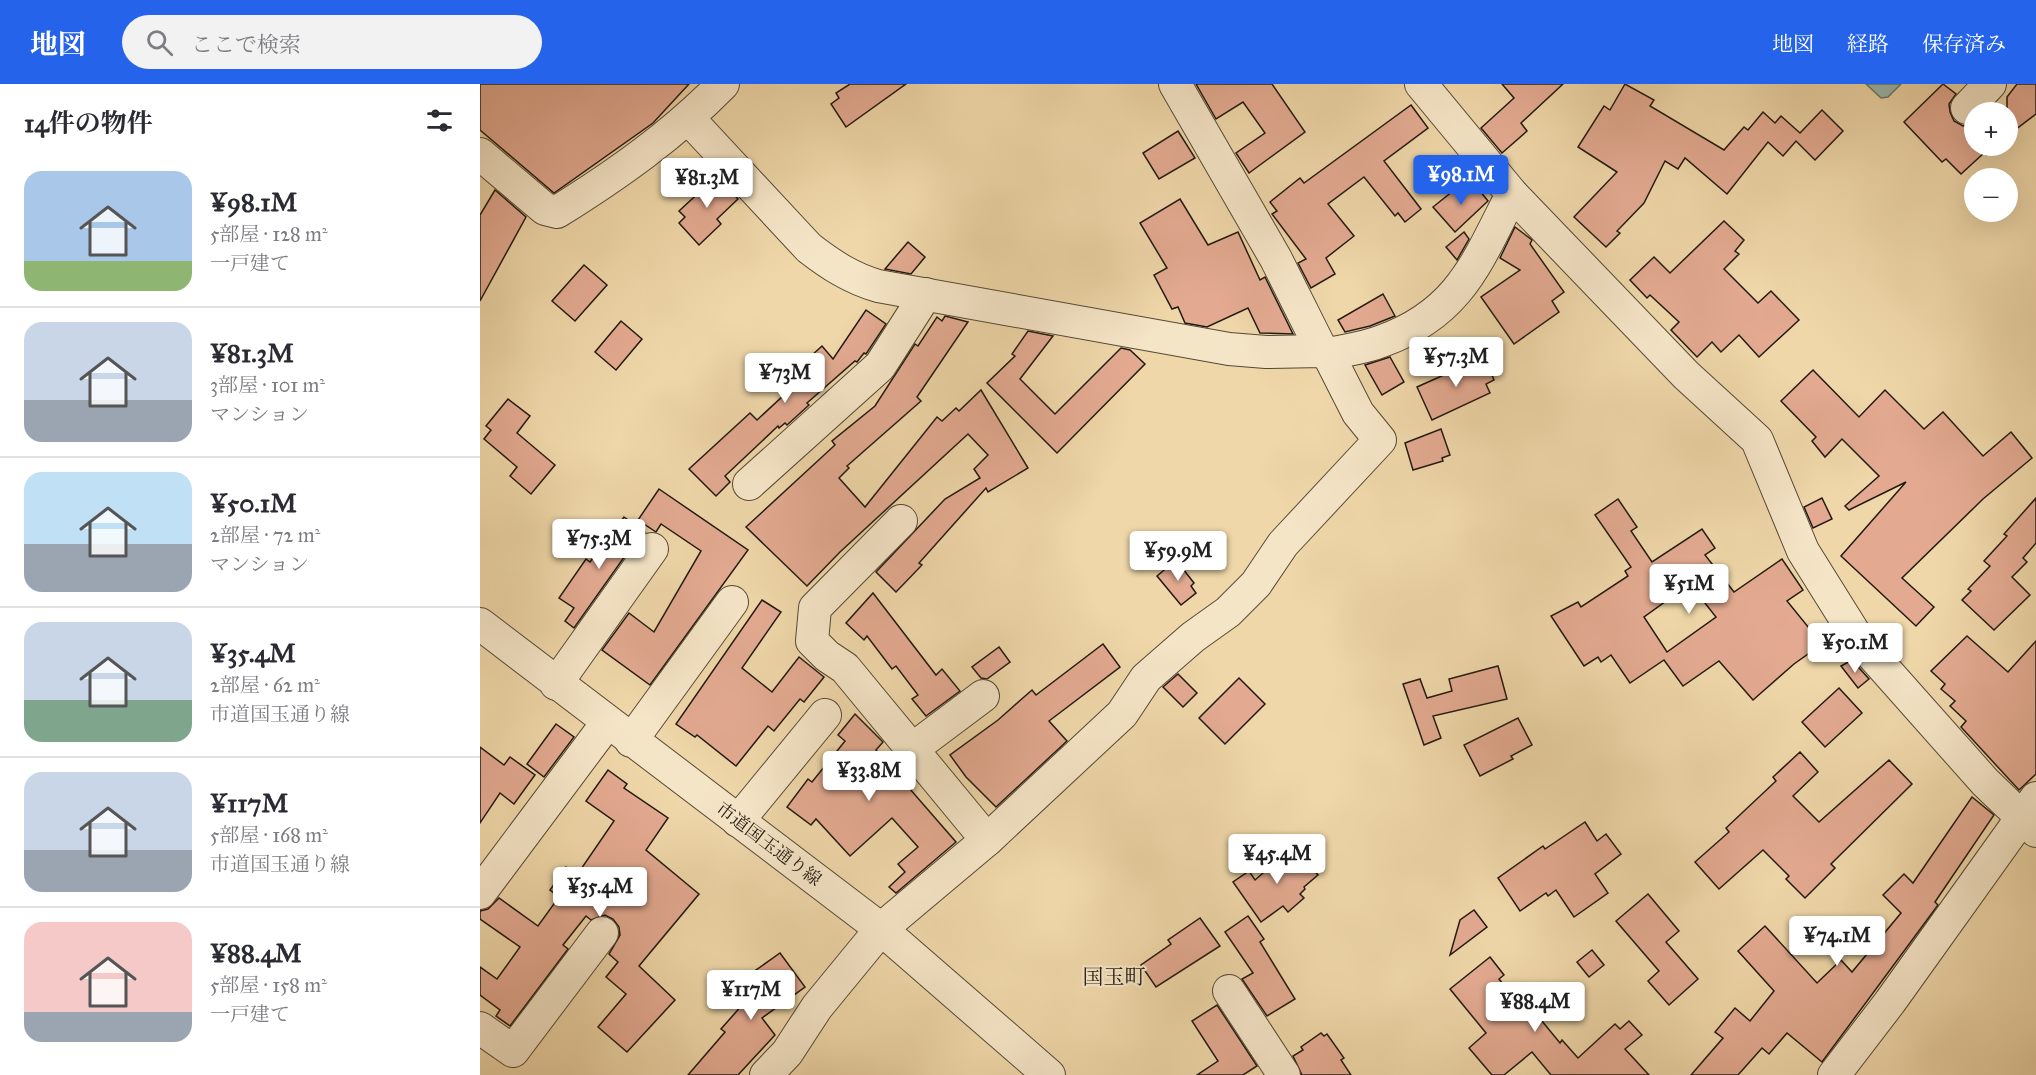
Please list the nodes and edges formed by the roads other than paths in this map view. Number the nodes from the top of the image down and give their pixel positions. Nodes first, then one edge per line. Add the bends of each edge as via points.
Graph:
1 (723, 84) edge
2 (1175, 84) edge
3 (1421, 84) edge
4 (1990, 84) edge
5 (1973, 102) edge
6 (689, 119) junction
7 (480, 154) edge
8 (1512, 194) junction
9 (926, 294) junction
10 (1325, 353) junction
11 (749, 484) dead end
12 (901, 520) dead end
13 (652, 549) dead end
14 (732, 602) dead end
15 (480, 624) edge
16 (556, 684) junction
17 (983, 696) dead end
18 (825, 715) dead end
19 (619, 732) junction
20 (911, 750) junction
21 (2031, 815) edge
22 (738, 821) junction
23 (987, 840) junction
24 (480, 893) edge
25 (881, 929) junction
26 (602, 933) dead end
27 (1229, 991) dead end
28 (480, 1028) edge
29 (766, 1075) edge
30 (1049, 1075) edge
31 (1284, 1075) edge
32 (1834, 1075) edge

1 - 6 street
2 - 10 street
3 - 8 street
4 - 5 street
6 - 7 street via 620,173 557,212 545,209
6 - 9 street via 809,248 832,266 856,280
8 - 10 street via 1477,264 1453,298 1426,320 1382,341
8 - 21 street via 1686,375 1757,440 1803,551 1866,648 1985,782
9 - 10 street via 1229,349
9 - 11 street via 880,366
10 - 23 street via 1358,413 1380,440 1283,544 1256,584 1228,612 1146,678 1122,714
12 - 20 street via 815,608 812,640 844,668
13 - 16 street
14 - 19 street
15 - 16 street, 市道国玉通り線
16 - 19 street, 市道国玉通り線
17 - 20 street
18 - 22 street
19 - 22 street, 市道国玉通り線
19 - 24 street
20 - 23 street
21 - 32 street
22 - 25 street, 市道国玉通り線
23 - 25 street
25 - 29 street
25 - 30 street, 市道国玉通り線
26 - 28 street via 513,1052
27 - 31 street

